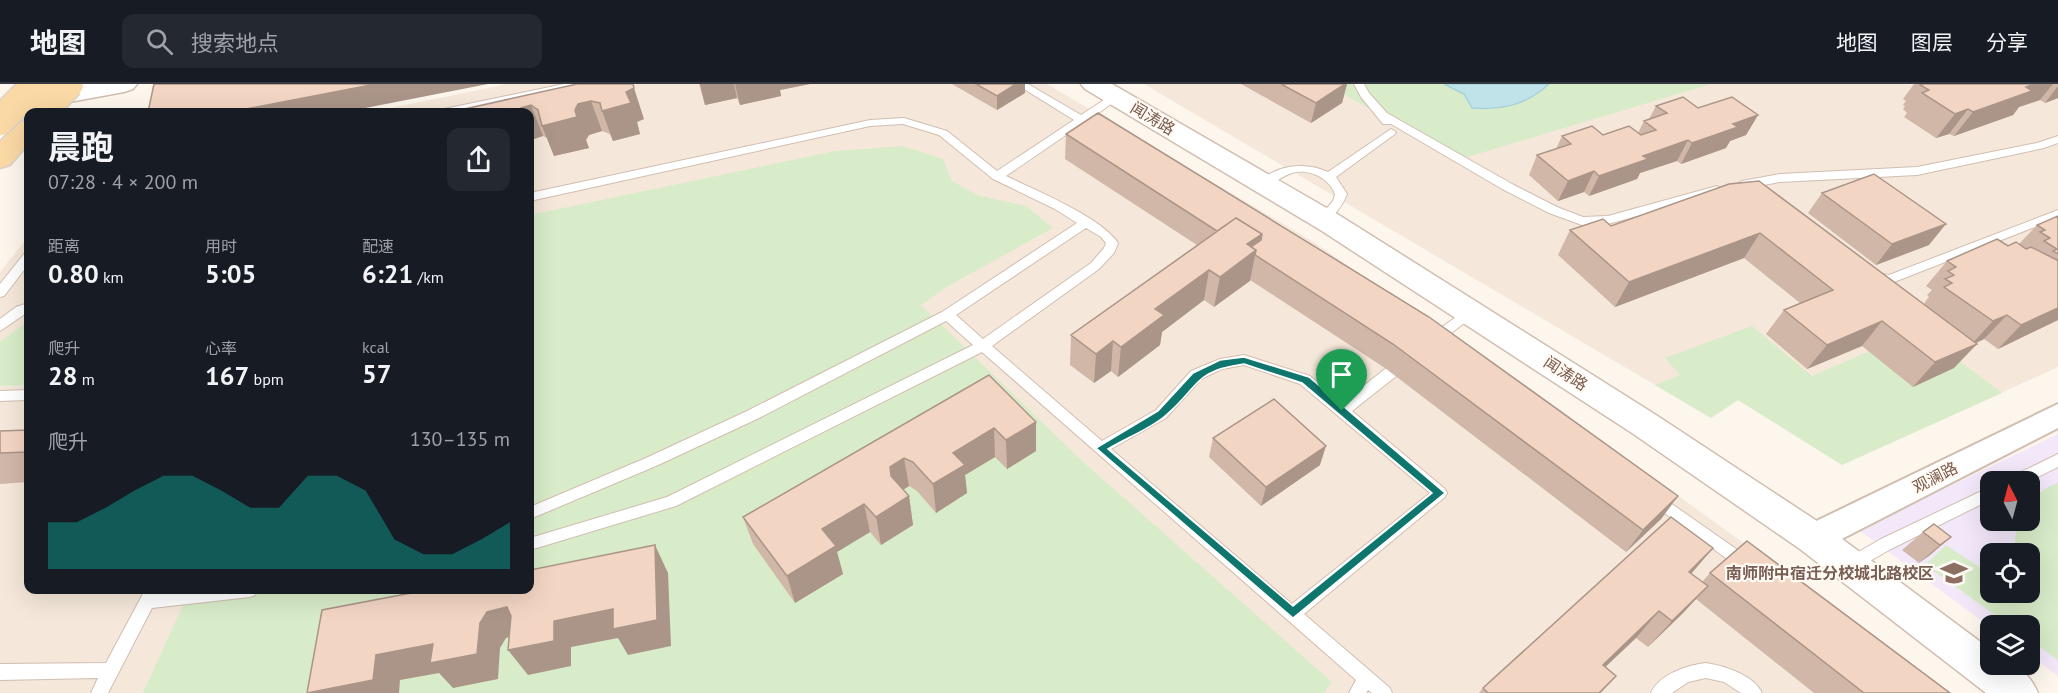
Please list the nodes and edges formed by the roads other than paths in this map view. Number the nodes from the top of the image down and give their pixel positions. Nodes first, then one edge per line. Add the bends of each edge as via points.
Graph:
1 (36, 84) edge
2 (69, 84) edge
3 (124, 84) edge
4 (579, 84) edge
5 (1021, 84) edge
6 (1359, 84) edge
7 (1105, 90) edge
8 (0, 106) edge
9 (47, 108) edge
10 (463, 108) edge
11 (1384, 116) junction
12 (1083, 119) junction
13 (0, 121) edge
14 (24, 132) edge
15 (1391, 132) junction
16 (1112, 139) edge
17 (2058, 139) edge
18 (1433, 144) junction
19 (0, 159) edge
20 (997, 176) junction
21 (1328, 177) junction
22 (1263, 184) junction
23 (1738, 185) junction
24 (534, 196) edge
25 (1757, 199) edge
26 (2058, 214) edge
27 (1323, 219) junction
28 (1086, 223) junction
29 (24, 262) edge
30 (1861, 270) edge
31 (0, 293) edge
32 (24, 309) edge
33 (1470, 312) junction
34 (947, 315) junction
35 (0, 326) edge
36 (983, 346) junction
37 (24, 395) edge
38 (0, 396) edge
39 (1342, 411) junction
40 (2058, 415) edge
41 (1101, 448) junction
42 (2058, 460) edge
43 (2036, 471) edge
44 (1640, 487) edge
45 (1980, 498) edge
46 (534, 511) edge
47 (1813, 538) junction
48 (534, 543) edge
49 (1849, 566) junction
50 (1754, 570) edge
51 (183, 594) edge
52 (150, 596) edge
53 (1293, 613) junction
54 (110, 669) junction
55 (0, 672) edge
56 (1367, 678) junction
57 (99, 693) edge
58 (1357, 693) edge
59 (1384, 693) edge
60 (1659, 693) edge
61 (1754, 693) edge
62 (2018, 693) edge

1 - 13 main road, bridge
2 - 9 main road, bridge
3 - 8 street
4 - 10 lane
5 - 12 lane
6 - 11 lane
7 - 12 lane
7 - 22 street, 闻涛路
11 - 15 lane
11 - 18 lane
12 - 16 lane
12 - 20 lane
14 - 19 main road
15 - 18 lane
15 - 21 lane
17 - 23 lane via 1917,171 1780,178
18 - 23 lane via 1553,210 1582,220 1608,220
20 - 24 lane via 943,133 900,121 870,123
20 - 28 lane
21 - 22 lane via 1300,168
21 - 27 lane via 1341,194
22 - 27 street, 闻涛路
23 - 25 lane
26 - 30 lane via 1890,279
27 - 33 street, 闻涛路
28 - 34 lane
28 - 36 lane via 1106,234 1112,243 1110,250 1095,267
29 - 31 lane
32 - 35 lane
33 - 39 lane
33 - 47 street, 闻涛路
34 - 36 lane
34 - 46 lane via 752,415
36 - 41 lane
36 - 48 lane via 671,502
37 - 38 lane
39 - 41 lane via 1305,380 1244,360 1220,364 1196,375 1161,414
39 - 53 lane via 1440,493
40 - 47 street, 观澜路
41 - 53 lane
42 - 43 lane
44 - 50 lane
45 - 49 lane
47 - 49 street, 闻涛路
49 - 62 street, 闻涛路
51 - 52 lane
52 - 54 lane
53 - 56 lane
54 - 55 lane
54 - 57 lane
56 - 58 lane
56 - 59 lane
60 - 61 lane via 1672,681 1694,672 1717,671

